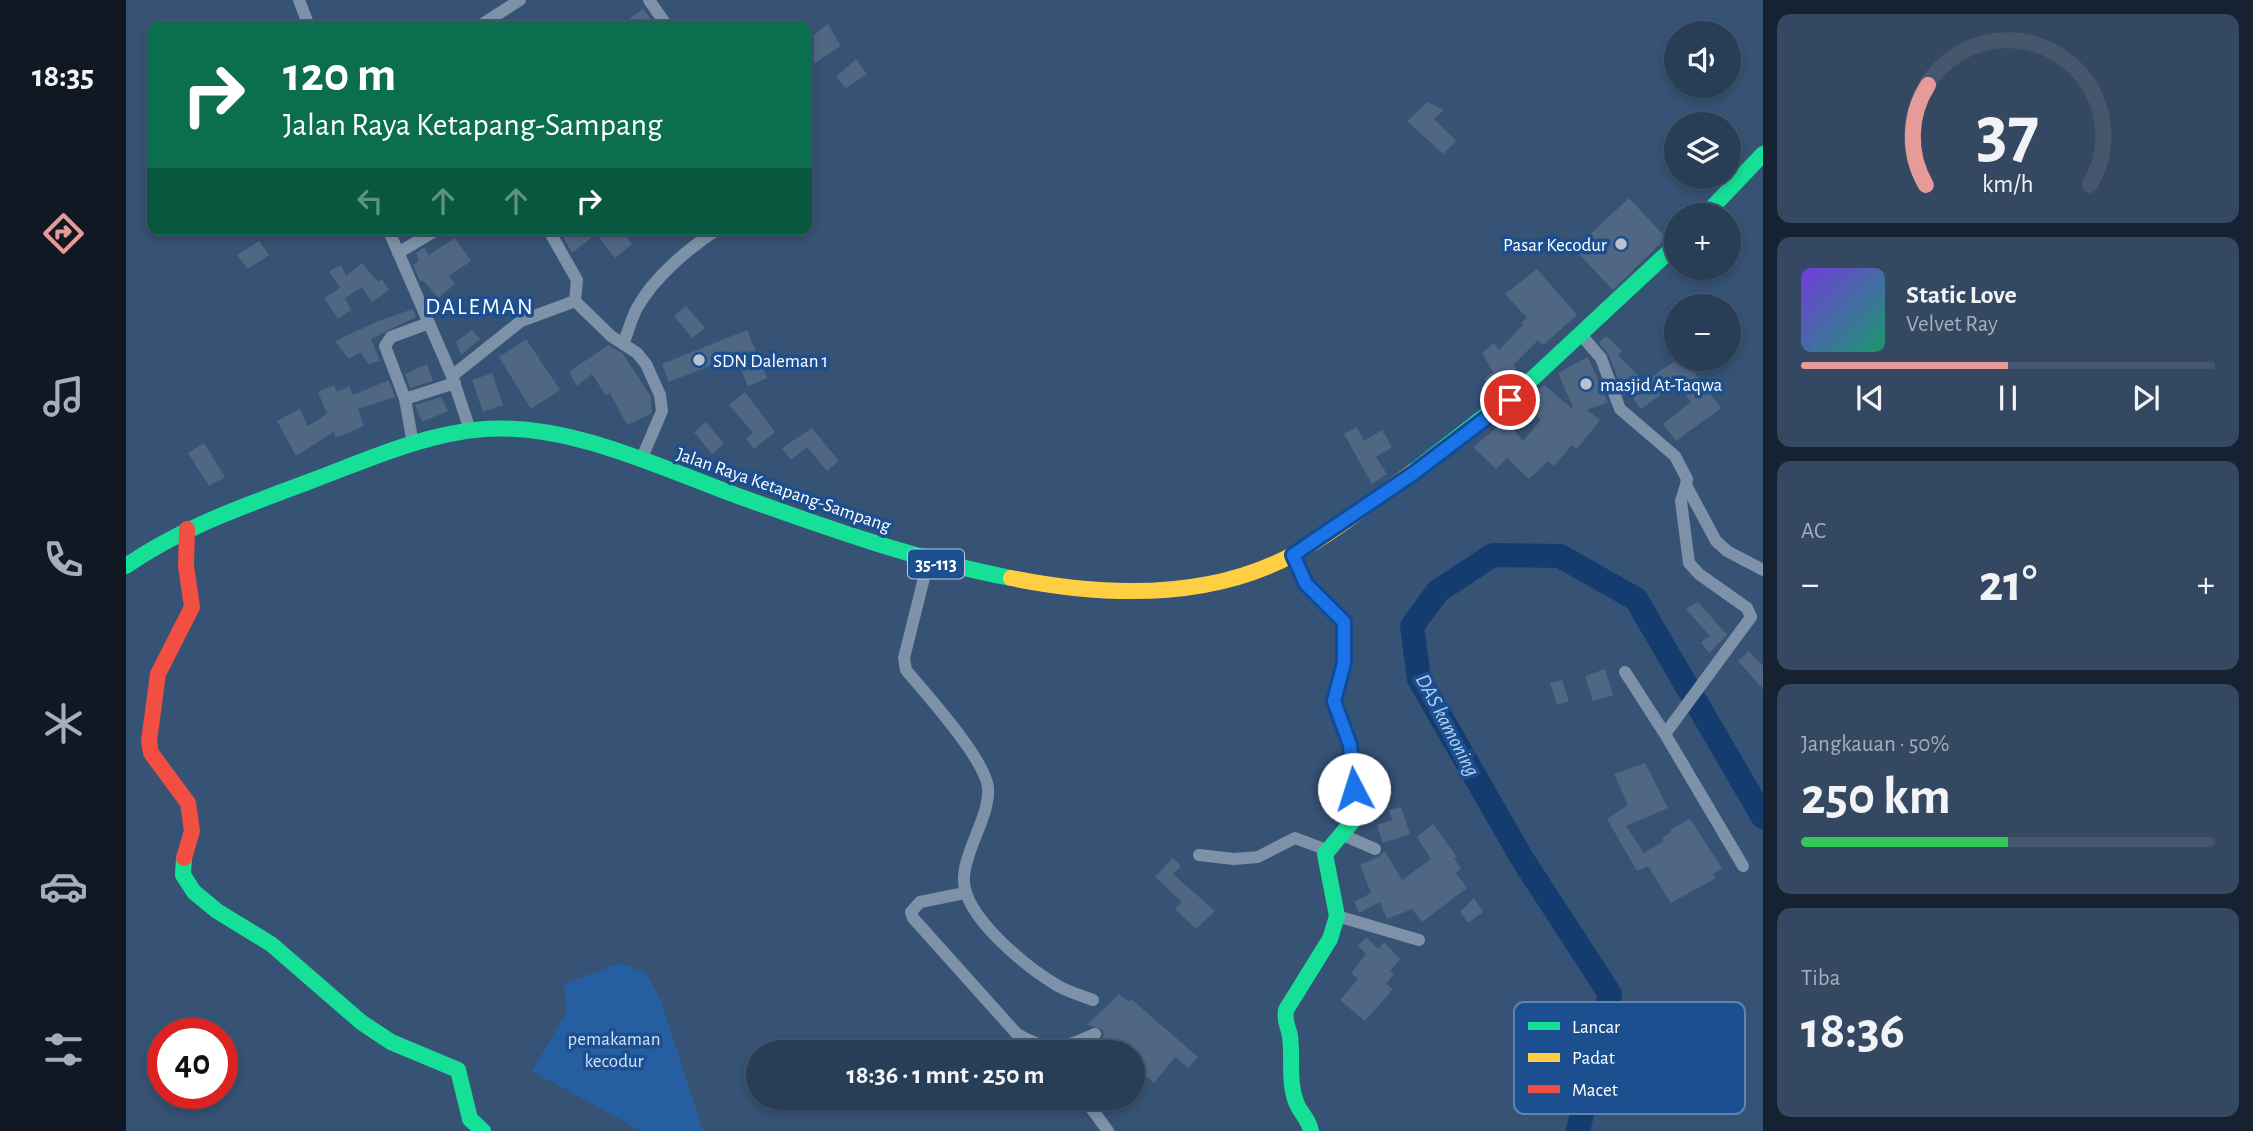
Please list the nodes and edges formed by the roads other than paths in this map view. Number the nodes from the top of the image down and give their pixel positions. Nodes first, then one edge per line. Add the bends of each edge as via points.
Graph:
1 (299, 0) edge
2 (520, 0) edge
3 (649, 0) edge
4 (307, 21) edge
5 (487, 21) edge
6 (664, 21) edge
7 (1763, 155) edge
8 (1717, 203) edge
9 (390, 235) edge
10 (428, 235) edge
11 (549, 235) edge
12 (710, 235) edge
13 (398, 253) junction
14 (1664, 257) edge
15 (575, 300) junction
16 (429, 323) junction
17 (1582, 336) junction
18 (623, 344) junction
19 (454, 379) junction
20 (405, 399) junction
21 (470, 430) junction
22 (413, 444) junction
23 (641, 460) junction
24 (1686, 485) junction
25 (187, 529) junction
26 (1293, 555) junction
27 (928, 562) junction
28 (126, 566) edge
29 (1763, 570) edge
30 (1625, 672) dead end
31 (1665, 734) junction
32 (1343, 835) junction
33 (1375, 849) dead end
34 (1327, 850) junction
35 (1199, 855) dead end
36 (1743, 866) dead end
37 (965, 893) junction
38 (1337, 916) junction
39 (1419, 940) dead end
40 (1093, 1000) dead end
41 (1095, 1034) dead end
42 (1028, 1040) edge
43 (1082, 1040) edge
44 (1093, 1110) edge
45 (483, 1131) edge
46 (1108, 1131) edge
47 (1311, 1131) edge

1 - 4 street
2 - 5 street
3 - 6 street
7 - 8 main road
9 - 13 street
10 - 13 street
11 - 15 street via 578,280
12 - 18 street via 674,264 637,308
13 - 16 street
14 - 17 main road, Jalan Raya Ketapang-Sampang / 35-113
15 - 18 street
15 - 19 street via 521,321
16 - 19 street
16 - 20 street via 391,338 385,346
17 - 24 street via 1601,358 1620,409 1675,456
17 - 26 main road, Jalan Raya Ketapang-Sampang / 35-113 via 1483,421
18 - 23 street via 646,364 663,404
19 - 20 street
19 - 21 street
20 - 22 street
21 - 22 main road, Jalan Raya Ketapang-Sampang / 35-113
21 - 23 main road, Jalan Raya Ketapang-Sampang / 35-113 via 558,437
22 - 25 main road, Jalan Raya Ketapang-Sampang / 35-113
23 - 27 main road, Jalan Raya Ketapang-Sampang / 35-113
24 - 29 street via 1716,541
24 - 31 street via 1681,501 1689,563 1751,614
25 - 28 main road, Jalan Raya Ketapang-Sampang / 35-113
25 - 45 main road via 192,607 158,674 149,741 151,753 188,803 192,831 183,875 194,892 217,911 288,957 361,1022 391,1042 458,1070 467,1112
26 - 27 main road, Jalan Raya Ketapang-Sampang / 35-113 via 1221,579 1153,593 1036,584
26 - 32 main road via 1306,584 1344,622 1344,663 1334,701 1350,745 1358,803 1356,817
27 - 37 street via 904,658 906,670 955,730 988,788 965,869
30 - 31 street
31 - 36 street
32 - 33 street
32 - 34 main road
34 - 35 street via 1295,838 1258,857
34 - 38 main road via 1326,867
37 - 40 street via 978,916 1018,957 1059,986
37 - 42 street via 919,902 911,912 913,918 1017,1034
38 - 39 street
38 - 47 main road via 1330,939 1286,1010 1284,1021 1290,1034 1296,1104
41 - 43 street
44 - 46 street

